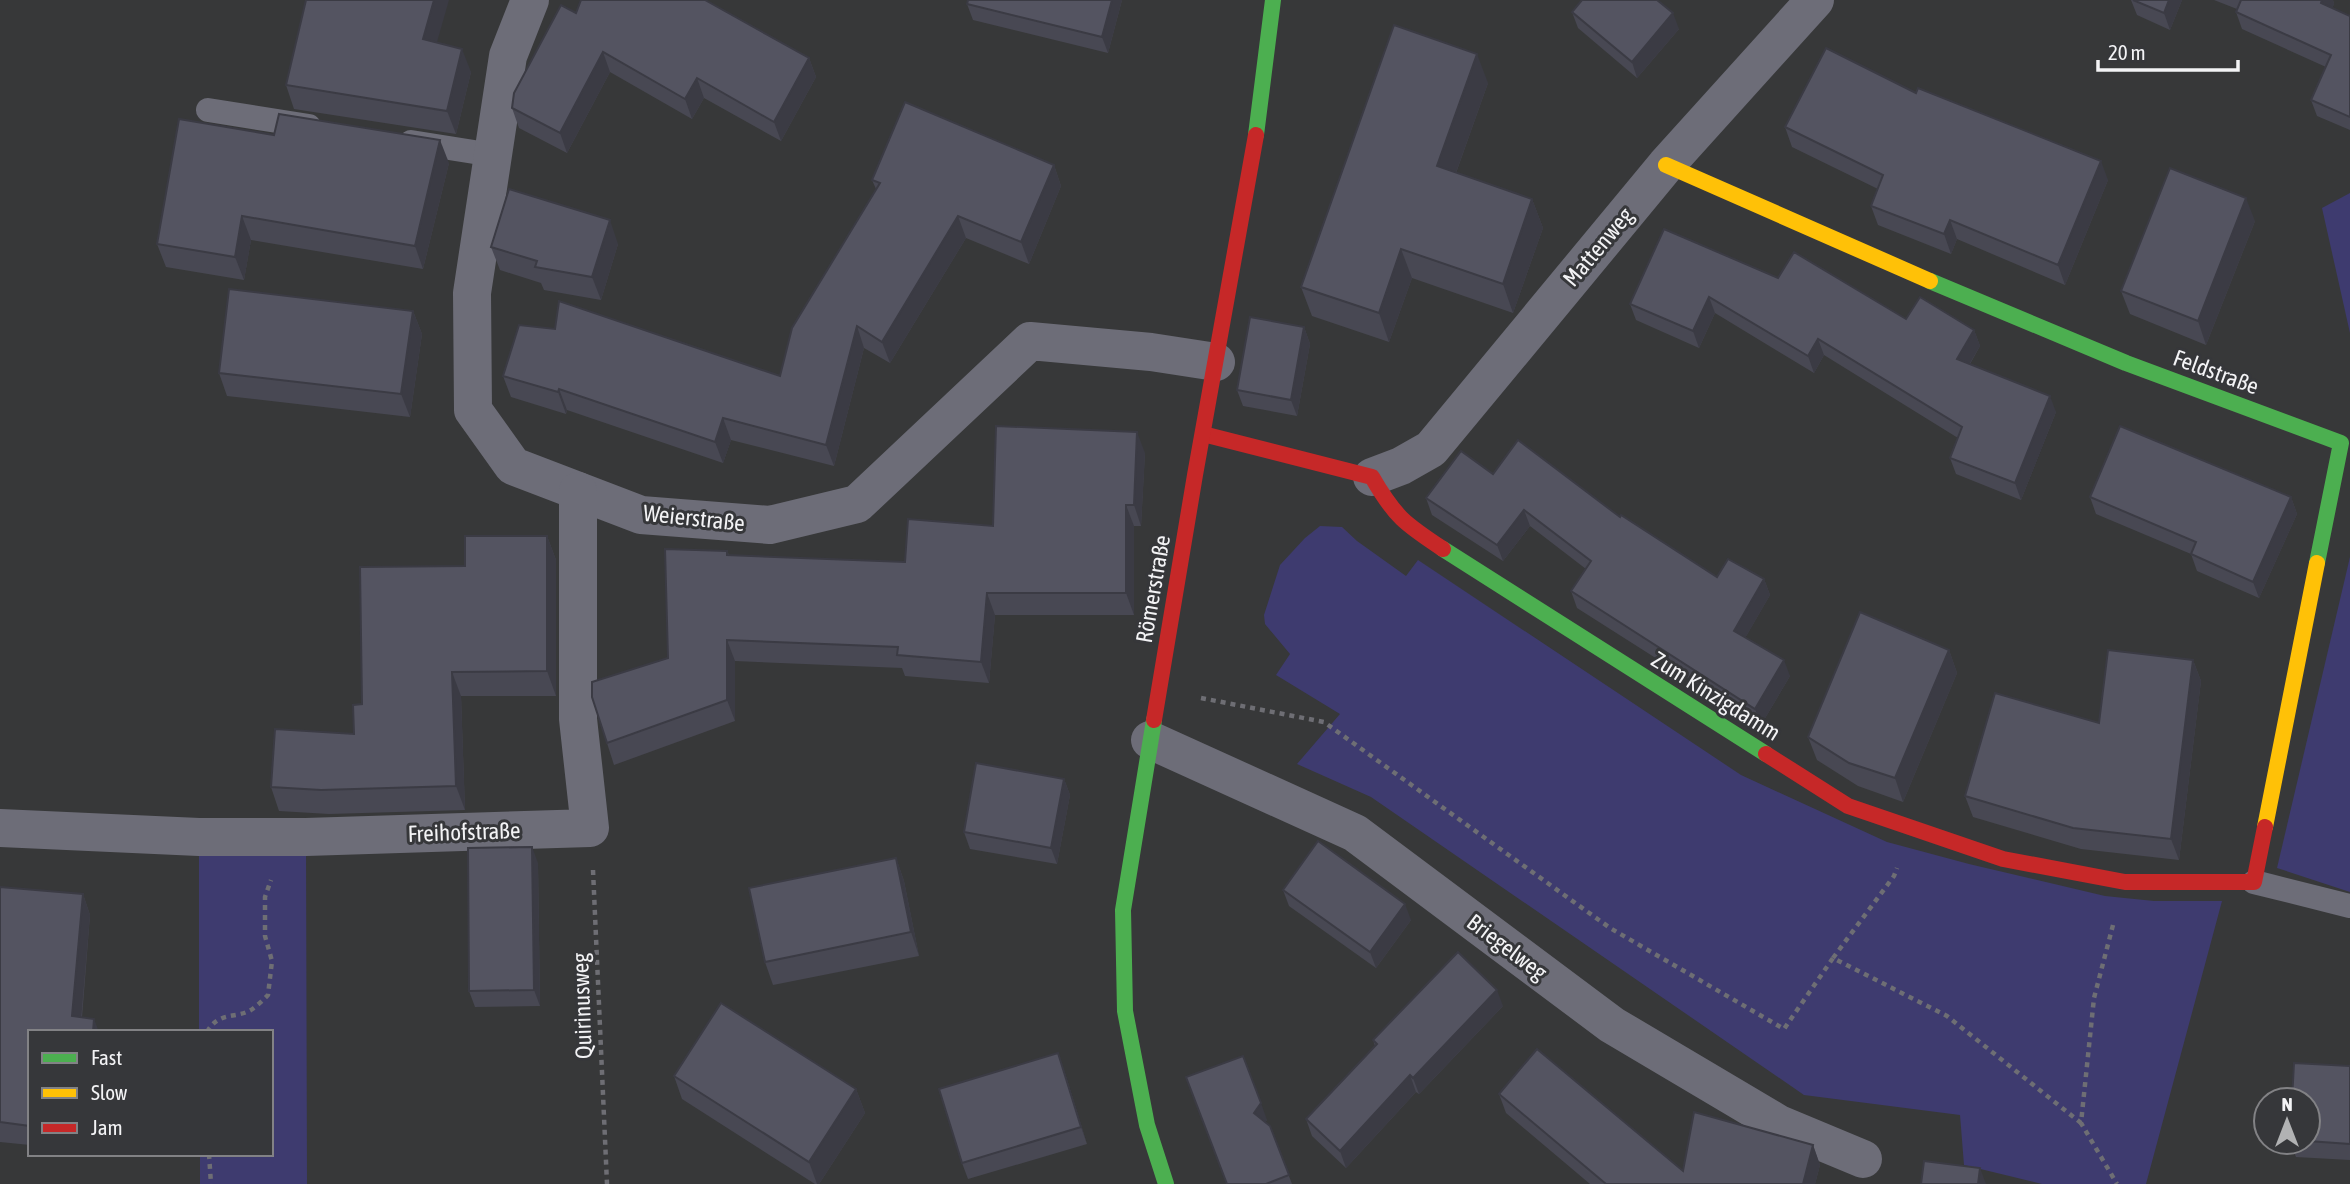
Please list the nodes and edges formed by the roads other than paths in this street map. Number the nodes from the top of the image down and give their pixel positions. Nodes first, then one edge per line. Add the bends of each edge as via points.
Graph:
1 (530, 0) edge
2 (1273, 0) edge
3 (1815, 0) edge
4 (208, 110) dead end
5 (328, 129) edge
6 (395, 140) edge
7 (493, 155) junction
8 (1666, 165) junction
9 (1216, 362) junction
10 (1203, 434) junction
11 (1372, 477) junction
12 (578, 491) junction
13 (1150, 740) junction
14 (0, 828) edge
15 (2254, 882) junction
16 (2350, 906) edge
17 (1863, 1159) dead end
18 (1166, 1184) edge

1 - 7 street, Weierstraße via 508,57
2 - 9 street, Römerstraße via 1254,147
3 - 8 street, Mattenweg
4 - 5 lane
6 - 7 lane
7 - 12 street, Weierstraße via 472,293 473,410 513,466
8 - 11 street, Mattenweg via 1431,449
8 - 15 street, Feldstraße via 2114,358 2341,443
9 - 10 street, Römerstraße
9 - 12 street, Weierstraße via 1030,341 858,504 770,526 641,515
10 - 11 street
10 - 13 street, Römerstraße
11 - 15 street, Zum Kinzigdamm via 1406,526 1848,806 2003,859 2125,882
12 - 14 street, Freihofstraße via 578,719 590,828 199,837
13 - 17 street, Briegelweg via 1355,833 1612,1025 1779,1124
13 - 18 street, Römerstraße via 1123,910 1125,1011 1147,1125
15 - 16 lane

